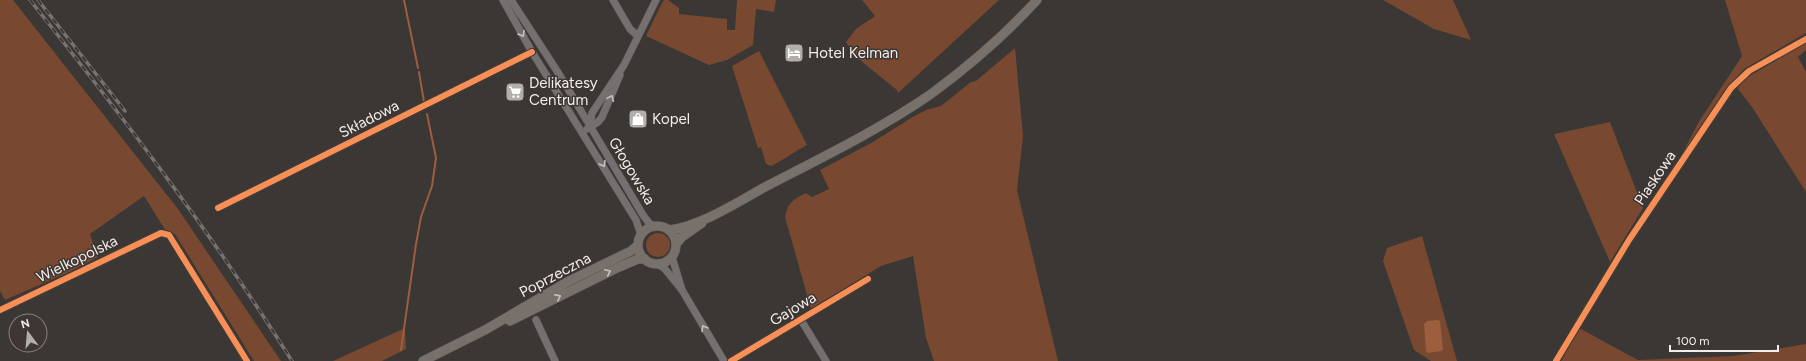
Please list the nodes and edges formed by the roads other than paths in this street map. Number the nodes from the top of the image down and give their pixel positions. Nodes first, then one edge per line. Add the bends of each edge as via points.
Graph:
1 (502, 0) edge
2 (511, 0) edge
3 (613, 0) edge
4 (656, 0) edge
5 (1037, 0) edge
6 (638, 36) junction
7 (537, 39) junction
8 (1806, 39) edge
9 (532, 52) junction
10 (551, 63) junction
11 (624, 65) junction
12 (580, 109) junction
13 (594, 110) junction
14 (590, 126) junction
15 (582, 131) junction
16 (218, 208) dead end
17 (708, 218) junction
18 (655, 226) junction
19 (669, 230) junction
20 (642, 234) junction
21 (676, 244) junction
22 (638, 245) junction
23 (672, 257) junction
24 (644, 259) junction
25 (658, 264) junction
26 (868, 279) dead end
27 (682, 290) junction
28 (0, 310) edge
29 (536, 320) dead end
30 (801, 320) junction
31 (485, 330) junction
32 (247, 361) edge
33 (423, 361) edge
34 (555, 361) edge
35 (724, 361) edge
36 (731, 361) edge
37 (826, 361) edge
38 (1556, 361) edge

1 -> 9 street, Głogowska
2 - 7 street, Głogowska
3 - 6 street via 630,29
4 - 6 street
5 - 17 main road via 980,56 924,98 859,138
6 - 11 street
7 - 9 street
7 - 10 street, Głogowska
8 - 38 street, Piaskowa via 1749,71 1731,88 1629,240
9 - 10 street
9 - 15 street, Głogowska
9 - 16 street, Składowa
10 - 12 street, Głogowska
11 - 13 street
14 -> 11 street via 602,117
12 - 13 street
12 - 14 street, Głogowska
13 - 14 street
14 - 15 street
14 - 18 street, Głogowska via 649,223
15 -> 20 street, Głogowska
17 - 19 main road
17 - 21 main road
18 - 19 main road
18 - 20 main road
19 - 21 main road
20 - 22 main road
21 - 23 main road
22 - 24 main road
22 - 31 main road, Poprzeczna via 632,251 569,281
23 - 25 main road
23 - 27 street
24 - 25 main road
31 -> 24 main road, Poprzeczna via 518,318 617,268
25 - 27 street
26 - 30 street, Gajowa
35 -> 27 street
28 - 32 street, Wielkopolska via 162,233 169,235
29 - 34 street
30 - 36 street, Gajowa
30 - 37 street
31 - 33 main road, Poprzeczna

